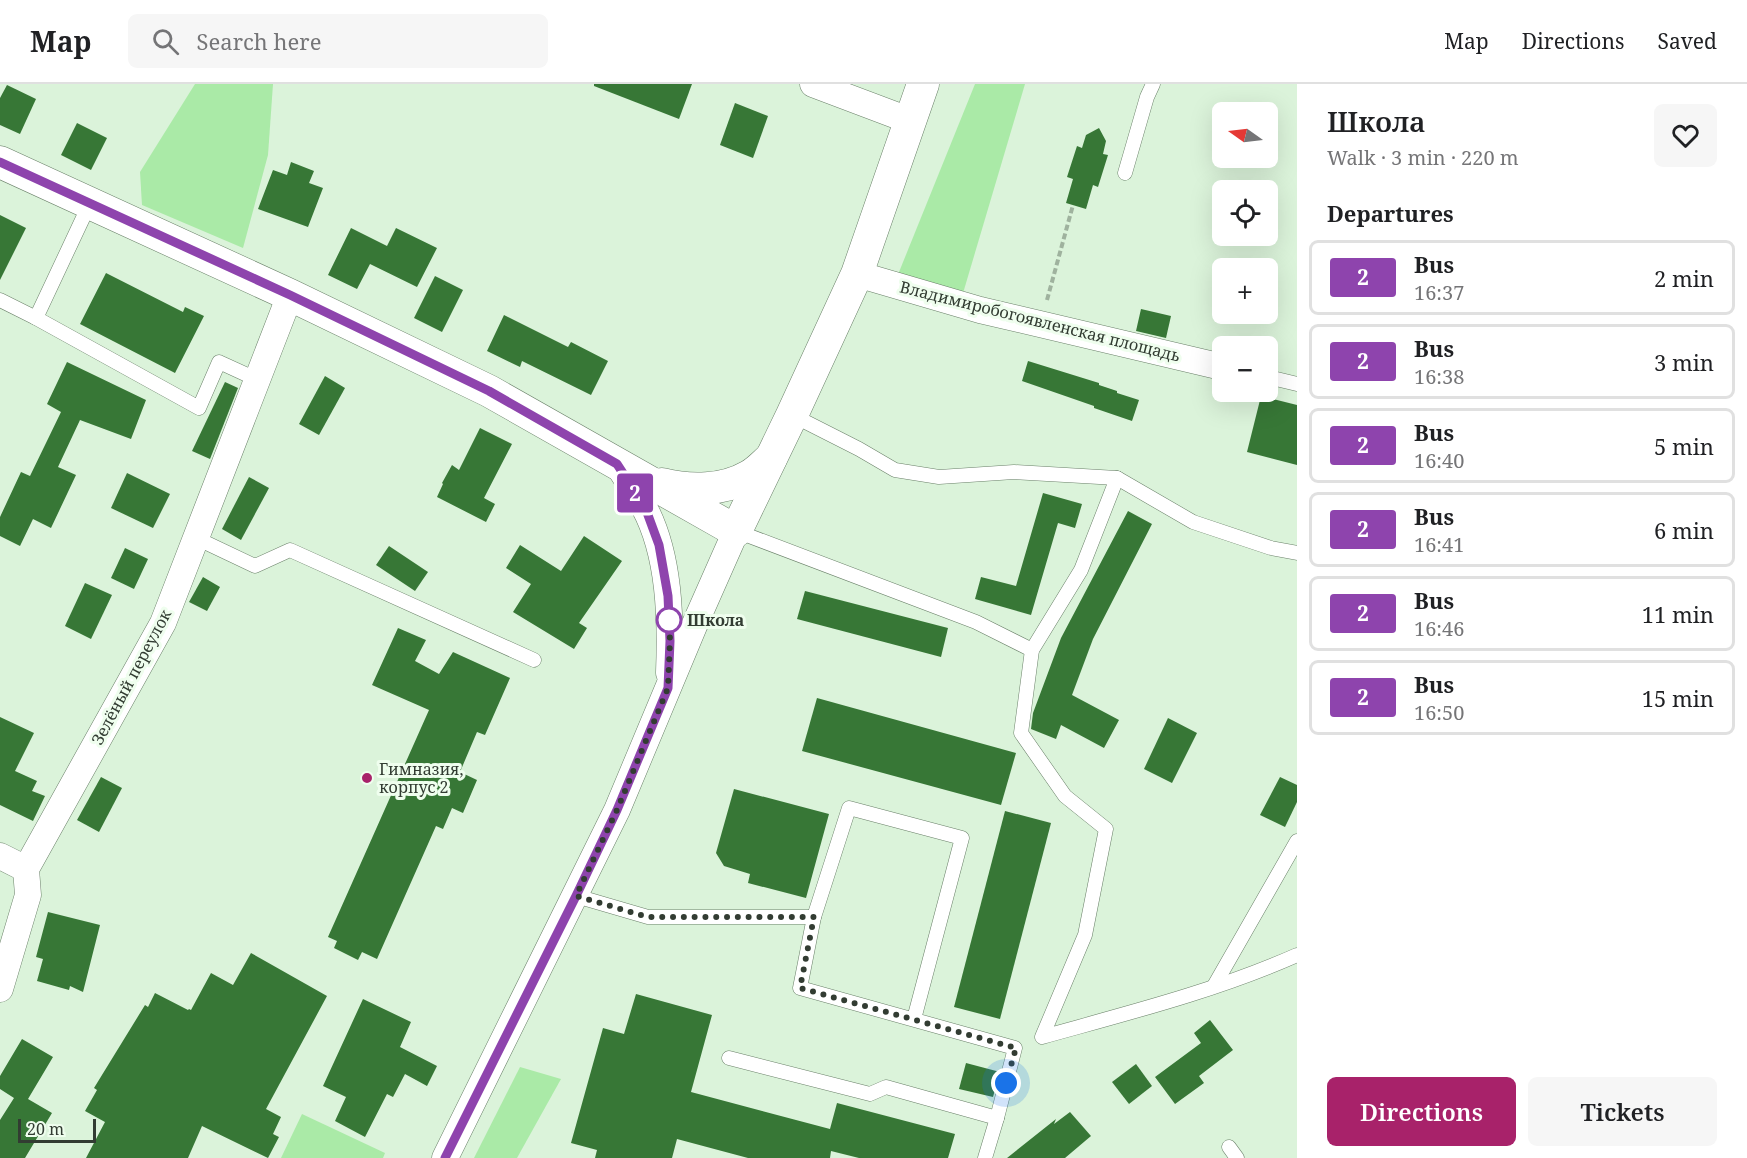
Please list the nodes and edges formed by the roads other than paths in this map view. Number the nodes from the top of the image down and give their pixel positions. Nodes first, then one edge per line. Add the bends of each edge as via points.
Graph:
1 (813, 84) edge
2 (923, 84) edge
3 (1153, 84) edge
4 (911, 121) junction
5 (0, 162) edge
6 (1125, 173) dead end
7 (90, 203) junction
8 (857, 274) junction
9 (290, 295) junction
10 (0, 300) edge
11 (36, 318) junction
12 (1212, 365) edge
13 (1278, 379) edge
14 (258, 380) junction
15 (1297, 384) edge
16 (792, 415) junction
17 (773, 456) junction
18 (630, 472) junction
19 (1117, 478) junction
20 (736, 531) junction
21 (196, 538) junction
22 (1297, 553) edge
23 (1032, 650) junction
24 (534, 660) dead end
25 (668, 688) junction
26 (1297, 841) edge
27 (0, 856) edge
28 (26, 869) junction
29 (576, 896) junction
30 (814, 917) junction
31 (1297, 955) edge
32 (1214, 986) junction
33 (0, 989) edge
34 (914, 1019) junction
35 (729, 1058) dead end
36 (997, 1118) junction
37 (445, 1158) edge
38 (985, 1158) edge

1 - 4 street
2 - 4 street
3 - 6 lane
4 - 8 street
5 - 7 street
7 - 9 street
7 - 11 lane
8 - 12 street, Владимиробогоявленская площадь via 980,310
8 - 16 street
9 - 14 street, Зелёный переулок
9 - 18 street via 489,391
10 - 11 lane
11 - 14 lane via 199,408 219,362
13 - 15 lane
14 - 21 street, Зелёный переулок
16 - 17 street
16 - 19 lane via 895,470 939,477 1014,472
17 - 18 street via 750,476 726,486 700,489 679,488
17 - 20 street
18 - 20 street
18 - 25 street via 659,545 668,596
19 - 22 lane via 1193,522
19 - 23 lane via 1081,570
20 - 23 lane via 976,622
20 - 25 street
21 - 24 lane via 255,566 290,550
21 - 28 street, Зелёный переулок via 163,623
23 - 32 lane via 1022,732 1065,796 1106,829 1085,935 1042,1037
25 - 29 street
26 - 32 lane
27 - 28 street
28 - 33 street via 28,895
29 - 30 lane via 648,917
29 - 37 street
30 - 34 lane via 800,988
30 - 34 lane via 849,808 962,838
31 - 32 lane
34 - 36 lane via 1016,1048
35 - 36 lane via 870,1094 886,1086
36 - 38 lane

